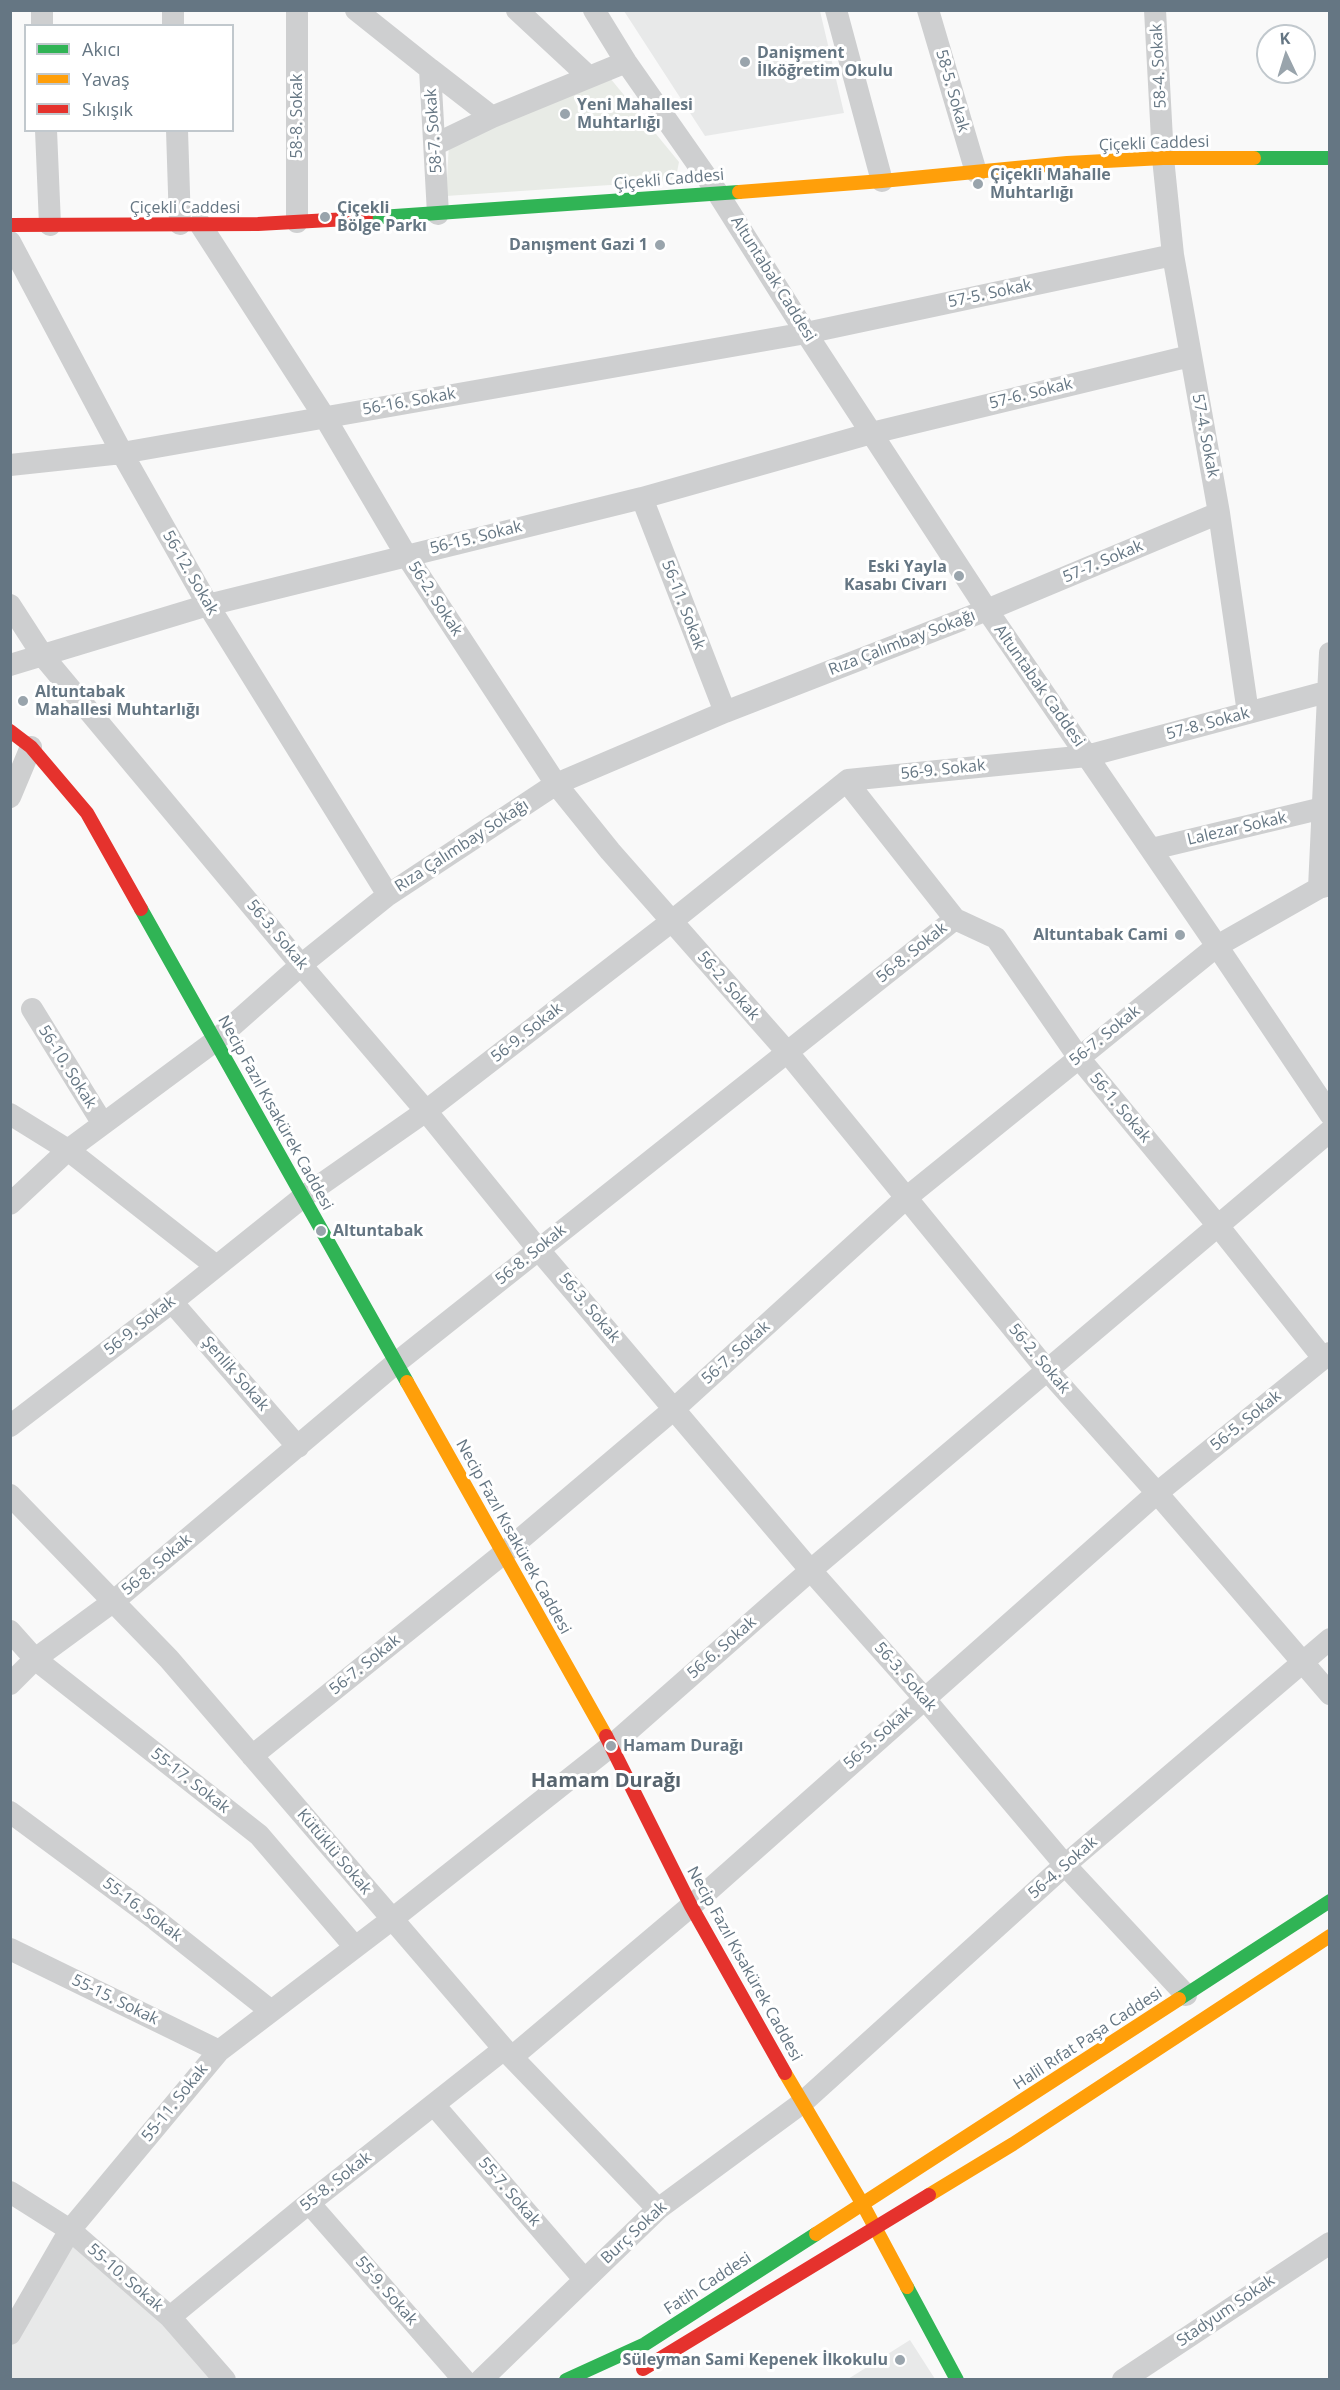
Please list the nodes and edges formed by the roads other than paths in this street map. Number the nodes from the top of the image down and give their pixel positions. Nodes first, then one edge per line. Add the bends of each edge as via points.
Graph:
1 (297, 10) edge
2 (357, 10) edge
3 (517, 10) edge
4 (594, 10) edge
5 (836, 10) edge
6 (928, 10) edge
7 (1155, 10) edge
8 (626, 62) junction
9 (430, 69) junction
10 (588, 75) junction
11 (492, 117) junction
12 (46, 132) edge
13 (177, 132) edge
14 (436, 144) junction
15 (1163, 158) junction
16 (1329, 158) edge
17 (976, 172) junction
18 (882, 181) junction
19 (717, 192) junction
20 (438, 214) junction
21 (297, 222) junction
22 (190, 224) junction
23 (10, 225) edge
24 (50, 225) junction
25 (10, 242) edge
26 (1173, 255) junction
27 (806, 333) junction
28 (1190, 356) junction
29 (324, 417) junction
30 (872, 433) junction
31 (122, 453) junction
32 (10, 465) edge
33 (642, 498) junction
34 (1220, 513) junction
35 (406, 555) junction
36 (10, 605) edge
37 (208, 605) junction
38 (987, 610) junction
39 (1329, 653) edge
40 (43, 656) junction
41 (10, 665) edge
42 (1329, 692) edge
43 (725, 712) junction
44 (1248, 713) junction
45 (10, 731) edge
46 (32, 747) junction
47 (1087, 756) junction
48 (847, 782) junction
49 (556, 784) junction
50 (10, 797) edge
51 (1323, 808) junction
52 (1326, 838) edge
53 (1152, 849) junction
54 (1324, 886) edge
55 (387, 895) junction
56 (955, 918) junction
57 (672, 921) junction
58 (1217, 946) junction
59 (301, 965) junction
60 (32, 1009) dead end
61 (215, 1041) junction
62 (788, 1053) junction
63 (1079, 1058) junction
64 (426, 1111) junction
65 (10, 1114) edge
66 (1329, 1114) edge
67 (103, 1124) junction
68 (1329, 1131) edge
69 (68, 1150) junction
70 (303, 1197) junction
71 (906, 1198) junction
72 (10, 1204) edge
73 (1219, 1227) junction
74 (538, 1249) junction
75 (216, 1266) junction
76 (172, 1302) junction
77 (1326, 1356) edge
78 (396, 1363) junction
79 (1047, 1370) junction
80 (674, 1409) junction
81 (10, 1426) edge
82 (298, 1447) junction
83 (1157, 1493) junction
84 (10, 1495) edge
85 (504, 1553) junction
86 (811, 1570) junction
87 (114, 1601) junction
88 (10, 1630) edge
89 (1329, 1639) edge
90 (35, 1659) junction
91 (1301, 1662) junction
92 (10, 1684) edge
93 (1329, 1694) edge
94 (924, 1698) junction
95 (611, 1746) junction
96 (252, 1756) junction
97 (10, 1812) edge
98 (1065, 1865) junction
99 (1329, 1901) edge
100 (691, 1906) junction
101 (391, 1920) junction
102 (1329, 1936) edge
103 (355, 1947) junction
104 (10, 1949) edge
105 (1186, 1995) junction
106 (271, 2011) junction
107 (219, 2050) junction
108 (508, 2053) junction
109 (802, 2103) junction
110 (434, 2105) junction
111 (10, 2192) edge
112 (309, 2203) junction
113 (862, 2204) junction
114 (658, 2209) junction
115 (875, 2229) junction
116 (70, 2230) junction
117 (1329, 2242) edge
118 (584, 2279) junction
119 (170, 2317) junction
120 (10, 2334) edge
121 (629, 2375) dead end
122 (225, 2379) edge
123 (464, 2379) edge
124 (481, 2379) edge
125 (566, 2379) edge
126 (957, 2379) edge
127 (1123, 2379) edge

1 - 21 street, 58-8. Sokak
2 - 9 street, 58-7. Sokak
3 - 10 street
4 - 8 street, Altuntabak Caddesi
5 - 18 street
6 - 17 street, 58-5. Sokak
7 - 15 street, 58-4. Sokak
8 - 10 street
8 - 19 street, Altuntabak Caddesi
9 - 11 street
9 - 14 street, 58-7. Sokak
10 - 11 street
11 - 14 street
12 - 24 street
13 - 22 street
14 - 20 street, 58-7. Sokak
15 - 16 street, Çiçekli Caddesi
15 - 17 street, Çiçekli Caddesi
15 - 26 street, 57-4. Sokak
17 - 18 street, Çiçekli Caddesi
18 - 19 street, Çiçekli Caddesi
19 - 20 street, Çiçekli Caddesi
19 - 27 street, Altuntabak Caddesi
20 - 21 street, Çiçekli Caddesi
21 - 22 street, Çiçekli Caddesi
22 - 24 street, Çiçekli Caddesi
22 - 29 street, 56-2. Sokak
23 - 24 street, Çiçekli Caddesi
25 - 31 street, 56-12. Sokak
26 - 27 street, 57-5. Sokak
26 - 28 street, 57-4. Sokak
27 - 29 street, 56-16. Sokak
27 - 30 street, Altuntabak Caddesi
28 - 30 street, 57-6. Sokak
28 - 34 street, 57-4. Sokak
29 - 31 street, 56-16. Sokak
29 - 35 street, 56-2. Sokak
30 - 33 street, 56-15. Sokak
30 - 38 street, Altuntabak Caddesi
31 - 32 street, 56-16. Sokak
31 - 37 street, 56-12. Sokak
33 - 35 street, 56-15. Sokak
33 - 43 street, 56-11. Sokak
34 - 38 street, 57-7. Sokak
34 - 44 street, 57-4. Sokak
35 - 37 street, 56-15. Sokak
35 - 49 street, 56-2. Sokak
36 - 40 street, 56-3. Sokak
37 - 40 street, 56-15. Sokak
37 - 55 street, 56-12. Sokak
38 - 43 street, Rıza Çalımbay Sokağı
38 - 47 street, Altuntabak Caddesi
39 - 42 street
40 - 41 street, 56-15. Sokak
40 - 59 street, 56-3. Sokak
42 - 44 street, 57-8. Sokak
42 - 51 street
43 - 49 street, Rıza Çalımbay Sokağı
44 - 47 street, 57-8. Sokak
45 - 46 street, Necip Fazıl Kısakürek Caddesi
46 - 50 street
46 - 61 street, Necip Fazıl Kısakürek Caddesi via 87,813
47 - 48 street, 56-9. Sokak
47 - 53 street, Altuntabak Caddesi
48 - 56 street, 56-1. Sokak
48 - 57 street, 56-9. Sokak
49 - 55 street, Rıza Çalımbay Sokağı
49 - 57 street, 56-2. Sokak
51 - 52 street
51 - 53 street, Lalezar Sokak
52 - 54 street
53 - 58 street, Altuntabak Caddesi
54 - 58 street, 56-7. Sokak
55 - 59 street, Rıza Çalımbay Sokağı
56 - 62 street, 56-8. Sokak
56 - 63 street, 56-1. Sokak via 996,938
57 - 62 street, 56-2. Sokak
57 - 64 street, 56-9. Sokak
58 - 63 street, 56-7. Sokak
58 - 66 street, Altuntabak Caddesi
59 - 61 street, Rıza Çalımbay Sokağı
59 - 64 street, 56-3. Sokak
60 - 67 street, 56-10. Sokak
61 - 67 street, Rıza Çalımbay Sokağı
61 - 70 street, Necip Fazıl Kısakürek Caddesi
62 - 71 street, 56-2. Sokak
62 - 74 street, 56-8. Sokak
63 - 71 street, 56-7. Sokak
63 - 73 street, 56-1. Sokak
64 - 70 street, 56-9. Sokak
64 - 74 street, 56-3. Sokak
65 - 69 street
67 - 69 street, Rıza Çalımbay Sokağı
68 - 73 street, 56-6. Sokak
69 - 72 street, Rıza Çalımbay Sokağı
69 - 75 street
70 - 75 street, 56-9. Sokak
70 - 78 street, Necip Fazıl Kısakürek Caddesi
71 - 79 street, 56-2. Sokak
71 - 80 street, 56-7. Sokak
73 - 77 street, 56-1. Sokak
73 - 79 street, 56-6. Sokak
74 - 78 street, 56-8. Sokak
74 - 80 street, 56-3. Sokak
75 - 76 street, 56-9. Sokak
76 - 81 street, 56-9. Sokak
76 - 82 street, Şenlik Sokak
77 - 83 street, 56-5. Sokak
78 - 82 street, 56-8. Sokak
78 - 85 street, Necip Fazıl Kısakürek Caddesi
79 - 83 street, 56-2. Sokak
79 - 86 street, 56-6. Sokak
80 - 85 street, 56-7. Sokak
80 - 86 street, 56-3. Sokak
82 - 87 street, 56-8. Sokak
83 - 91 street, 56-2. Sokak
83 - 94 street, 56-5. Sokak
84 - 87 street, Kütüklü Sokak
85 - 95 street, Necip Fazıl Kısakürek Caddesi
85 - 96 street, 56-7. Sokak
86 - 94 street, 56-3. Sokak
86 - 95 street, 56-6. Sokak
87 - 90 street, 56-8. Sokak
87 - 96 street, Kütüklü Sokak
88 - 90 street, 55-17. Sokak
89 - 91 street, 56-4. Sokak
90 - 92 street, 56-8. Sokak
90 - 103 street, 55-17. Sokak via 259,1834
91 - 93 street, 56-2. Sokak
91 - 98 street, 56-4. Sokak
94 - 98 street, 56-3. Sokak
94 - 100 street, 56-5. Sokak
95 - 100 street, Necip Fazıl Kısakürek Caddesi
95 - 101 street, 56-6. Sokak
96 - 101 street, Kütüklü Sokak
97 - 106 street, 55-16. Sokak
98 - 105 street, 56-3. Sokak
98 - 109 street, 56-4. Sokak
99 - 105 street, Halil Rıfat Paşa Caddesi
100 - 108 street, 56-5. Sokak
100 - 109 street, Necip Fazıl Kısakürek Caddesi
101 - 103 street, 55-11. Sokak
101 - 108 street, Kütüklü Sokak
102 - 115 street via 1013,2144
103 - 106 street, 55-11. Sokak
104 - 107 street, 55-15. Sokak
105 - 113 street, Halil Rıfat Paşa Caddesi
106 - 107 street, 55-11. Sokak
107 - 116 street, 55-11. Sokak
108 - 110 street, 55-8. Sokak
108 - 114 street, Kütüklü Sokak
109 - 113 street, Necip Fazıl Kısakürek Caddesi
109 - 114 street, Burç Sokak
110 - 112 street, 55-8. Sokak
110 - 118 street, 55-7. Sokak
111 - 116 street, 55-10. Sokak
112 - 119 street, 55-8. Sokak
112 - 123 street, 55-9. Sokak
113 - 115 street, Necip Fazıl Kısakürek Caddesi
113 - 125 street, Fatih Caddesi via 645,2344
114 - 118 street, Burç Sokak
115 - 121 street
115 - 126 street, Necip Fazıl Kısakürek Caddesi
116 - 119 street, 55-10. Sokak
116 - 120 street, 55-11. Sokak
117 - 127 street, Stadyum Sokak
118 - 124 street, Burç Sokak
119 - 122 street, 55-10. Sokak

